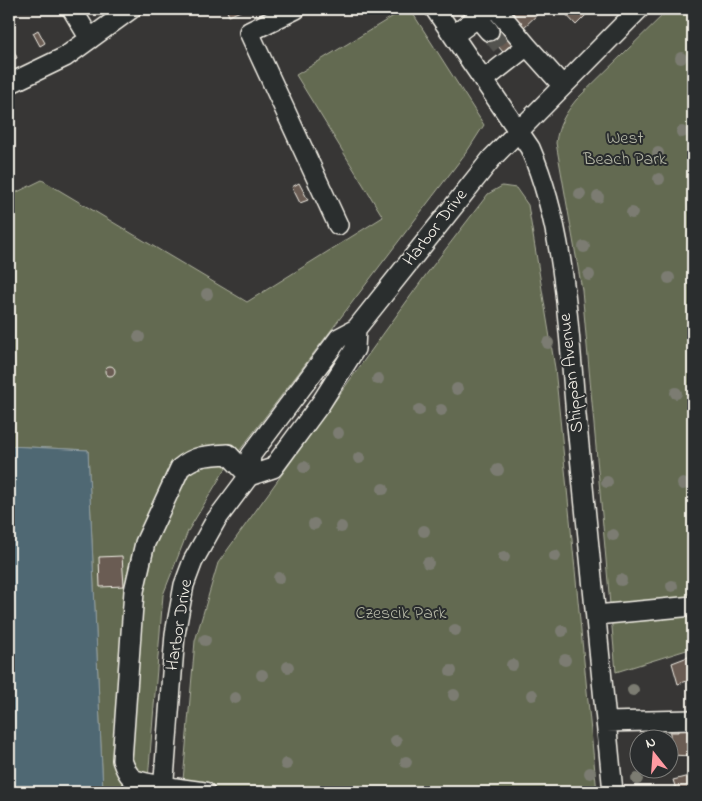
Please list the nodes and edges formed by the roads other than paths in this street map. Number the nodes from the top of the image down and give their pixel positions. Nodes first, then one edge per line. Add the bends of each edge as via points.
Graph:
1 (72, 9) edge
2 (131, 9) edge
3 (296, 9) edge
4 (435, 9) edge
5 (639, 9) edge
6 (488, 17) edge
7 (454, 35) junction
8 (90, 39) junction
9 (515, 50) junction
10 (484, 80) junction
11 (9, 84) edge
12 (562, 85) junction
13 (519, 129) junction
14 (338, 225) dead end
15 (356, 329) junction
16 (248, 476) junction
17 (693, 606) edge
18 (596, 615) junction
19 (693, 720) edge
20 (606, 722) junction
21 (163, 788) edge
22 (205, 792) edge
23 (613, 792) edge

1 - 8 street
2 - 8 street
3 - 14 street via 249,32
4 - 7 street, Shippan Avenue
5 - 12 street
6 - 7 street
6 - 9 street
7 - 10 street, Shippan Avenue
8 - 11 street via 65,57
9 - 10 street
9 - 12 street
10 - 13 street, Shippan Avenue
12 - 13 street
13 - 15 street, Harbor Drive via 492,158
13 - 18 street, Shippan Avenue via 538,166 555,228
15 - 16 street, Harbor Drive via 339,338 251,454
15 - 16 street, Harbor Drive via 355,349 321,403 273,468
16 - 21 street, Harbor Drive via 216,520 193,561 184,585 175,634
16 - 21 street via 228,454 204,455 189,460 180,468 144,543 134,591 122,760 132,779
17 - 18 street
18 - 20 street, Shippan Avenue
19 - 20 street
20 - 23 street, Shippan Avenue
21 - 22 street

